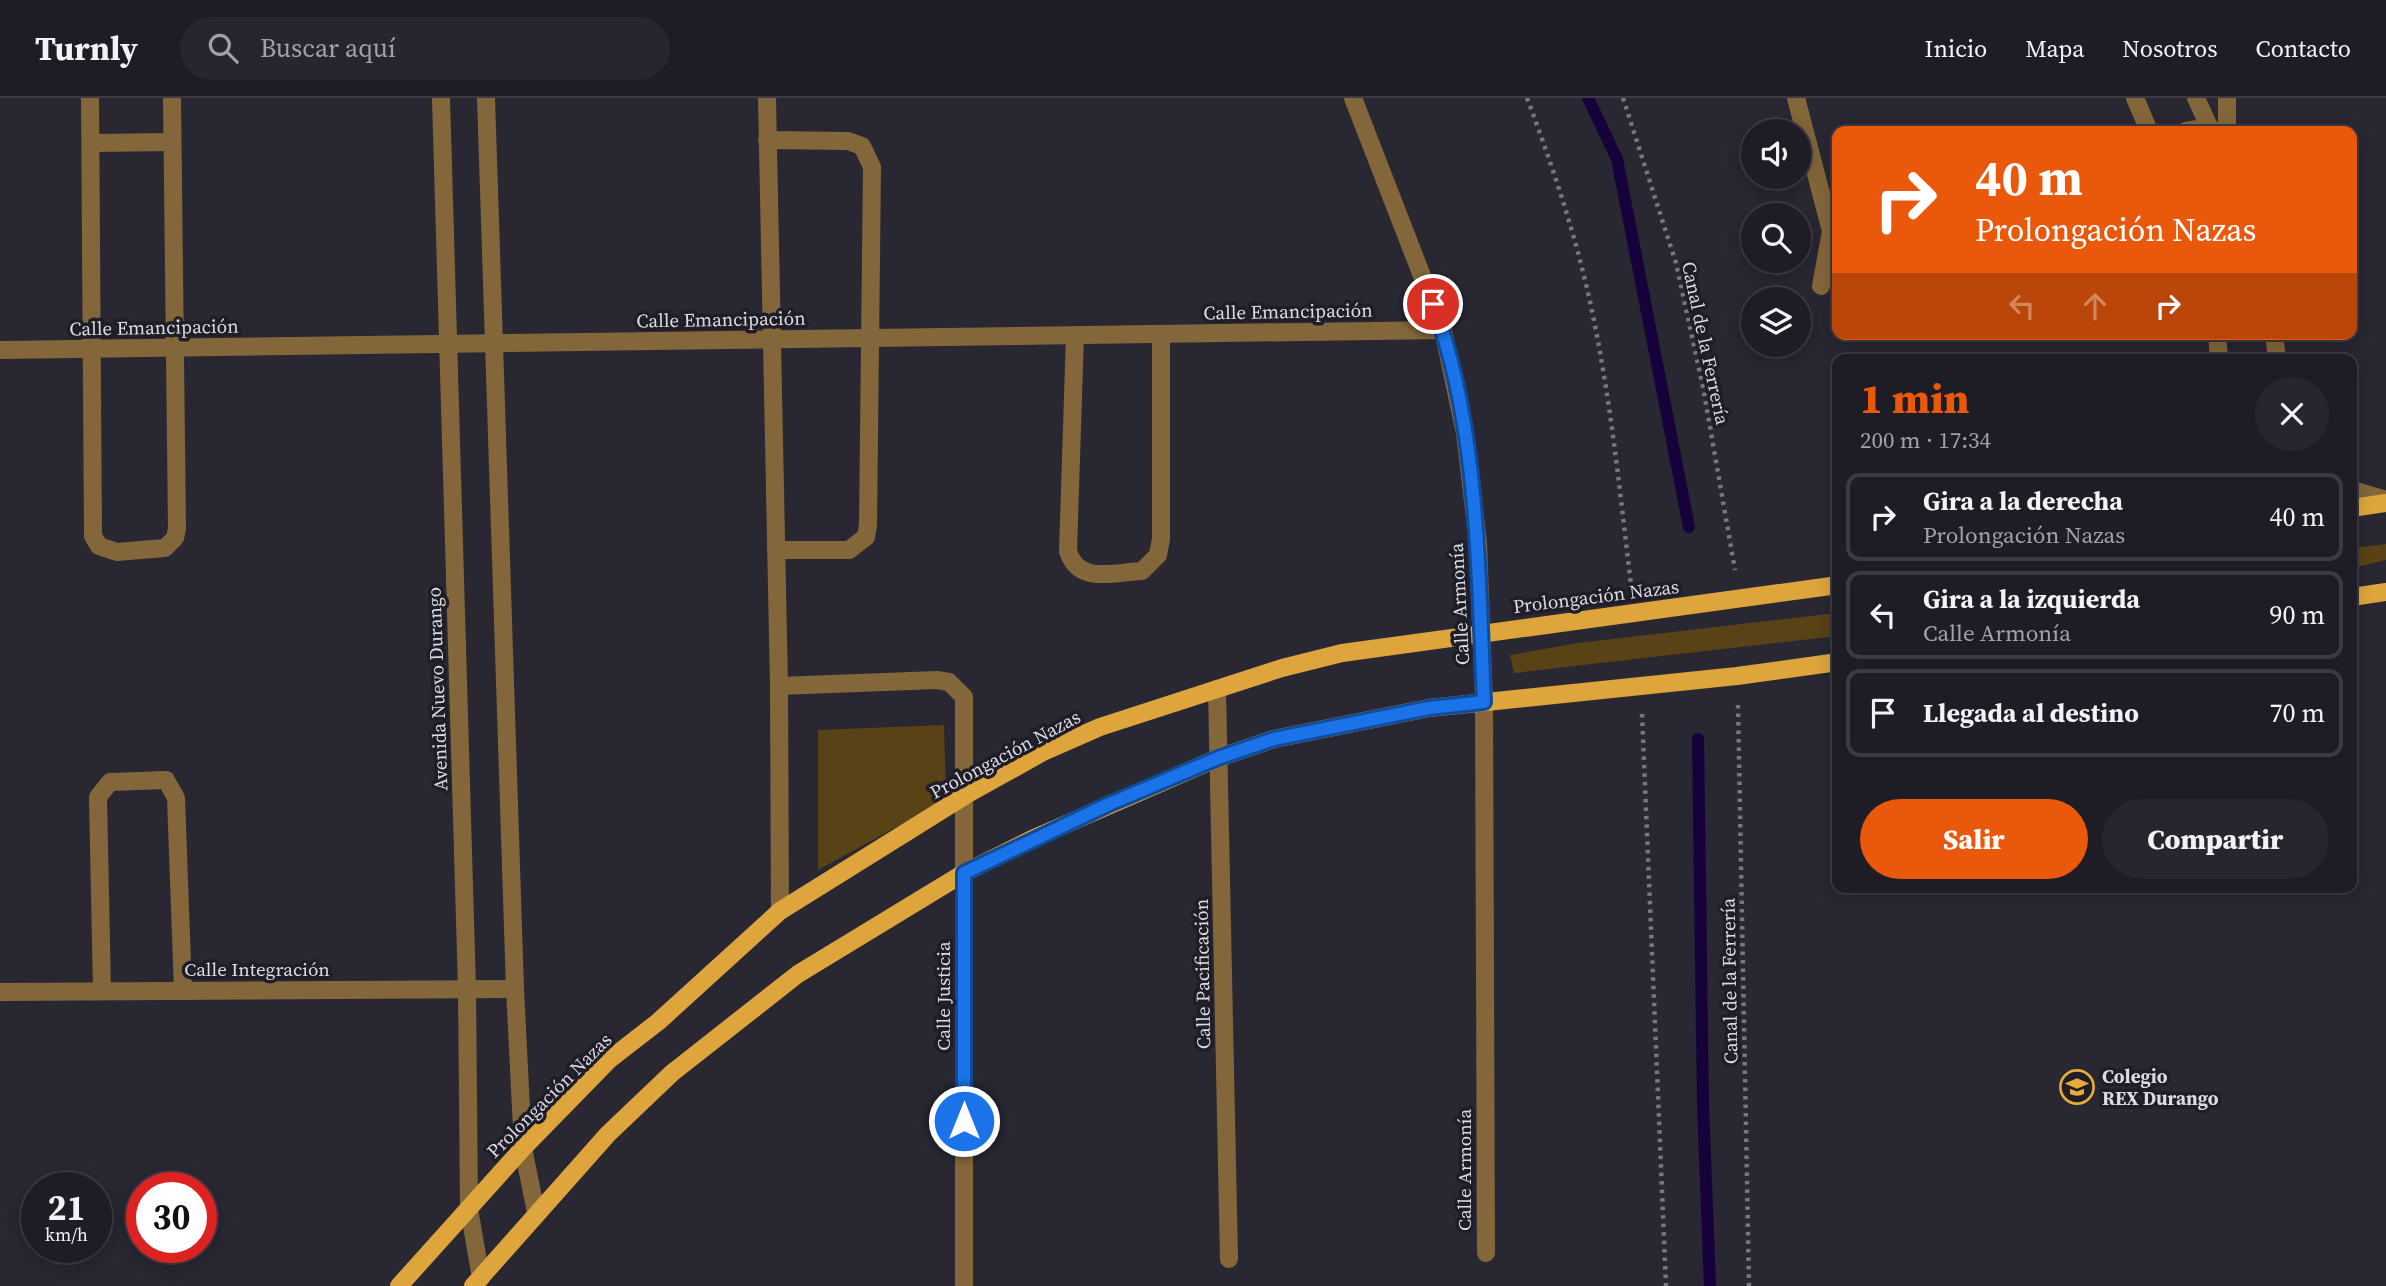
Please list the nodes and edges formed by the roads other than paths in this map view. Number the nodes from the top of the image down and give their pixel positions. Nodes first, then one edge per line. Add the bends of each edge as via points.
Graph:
1 (90, 98) edge
2 (172, 98) edge
3 (441, 98) edge
4 (486, 98) edge
5 (767, 98) edge
6 (1353, 98) edge
7 (1796, 98) edge
8 (2135, 98) edge
9 (2196, 98) edge
10 (2227, 98) edge
11 (2147, 126) edge
12 (2214, 126) edge
13 (2217, 126) edge
14 (767, 140) junction
15 (173, 142) junction
16 (91, 143) junction
17 (1830, 187) edge
18 (1832, 208) edge
19 (1832, 239) edge
20 (1821, 286) dead end
21 (1443, 330) junction
22 (1161, 334) junction
23 (1074, 335) junction
24 (870, 338) junction
25 (771, 339) junction
26 (494, 343) junction
27 (449, 344) junction
28 (175, 348) junction
29 (92, 349) junction
30 (0, 350) edge
31 (2357, 492) edge
32 (2386, 502) edge
33 (2357, 507) edge
34 (776, 550) junction
35 (1832, 586) edge
36 (2386, 592) edge
37 (2357, 596) edge
38 (1481, 632) junction
39 (1832, 663) edge
40 (779, 685) junction
41 (1217, 688) junction
42 (1484, 702) junction
43 (1218, 758) junction
44 (966, 795) junction
45 (964, 873) junction
46 (780, 911) junction
47 (467, 989) junction
48 (515, 989) junction
49 (102, 991) junction
50 (183, 991) junction
51 (0, 992) edge
52 (523, 1148) junction
53 (469, 1209) junction
54 (536, 1212) junction
55 (1486, 1253) dead end
56 (1229, 1259) dead end
57 (477, 1282) edge
58 (399, 1286) edge
59 (964, 1286) edge

1 - 16 street
2 - 15 street
3 - 27 street, Avenida Nuevo Durango
4 - 26 street
5 - 14 street
6 - 21 street, Calle Armonía
7 - 17 street
8 - 11 street
9 - 12 street
10 - 13 street
14 - 24 street via 848,141 862,146 869,155
14 - 25 street
15 - 16 street
15 - 28 street
16 - 29 street
17 - 18 street
19 - 20 street
21 - 22 street, Calle Emancipación
21 - 38 street, Calle Armonía via 1465,433 1478,543
22 - 23 street, Calle Emancipación
22 - 23 street via 1158,555 1142,570 1092,573 1080,572 1072,565 1068,551
23 - 24 street, Calle Emancipación
24 - 25 street, Calle Emancipación
24 - 34 street via 866,537 849,550
25 - 26 street, Calle Emancipación
25 - 34 street
26 - 27 street, Calle Emancipación
26 - 48 street
27 - 28 street, Calle Emancipación
27 - 47 street, Avenida Nuevo Durango
28 - 29 street, Calle Emancipación
28 - 29 street via 175,538 165,548 117,552 99,546 93,536
29 - 30 street, Calle Emancipación
31 - 32 street
32 - 33 main road
34 - 40 street
35 - 38 main road, Prolongación Nazas
36 - 37 main road
38 - 41 main road, Prolongación Nazas via 1342,653
38 - 42 street, Calle Armonía
39 - 42 main road
40 - 44 street, Calle Justicia via 949,682 964,697 967,710
40 - 46 street
41 - 43 street, Calle Pacificación
41 - 44 main road, Prolongación Nazas via 1100,727 1043,752
42 - 43 main road via 1356,721 1274,739
42 - 55 street, Calle Armonía
43 - 45 main road
43 - 56 street, Calle Pacificación
44 - 45 street, Calle Justicia
44 - 46 main road, Prolongación Nazas
45 - 54 main road via 798,974 672,1073
45 - 59 street, Calle Justicia
46 - 52 main road, Prolongación Nazas via 658,1022 609,1060
47 - 48 street, Calle Integración
47 - 50 street, Calle Integración
47 - 53 street, Avenida Nuevo Durango
48 - 52 street
49 - 50 street, Calle Integración
49 - 50 street via 98,797 110,782 155,779 166,780 176,798
49 - 51 street, Calle Integración
52 - 53 main road, Prolongación Nazas
52 - 54 street
53 - 57 street, Avenida Nuevo Durango
53 - 58 main road, Prolongación Nazas
54 - 57 main road

